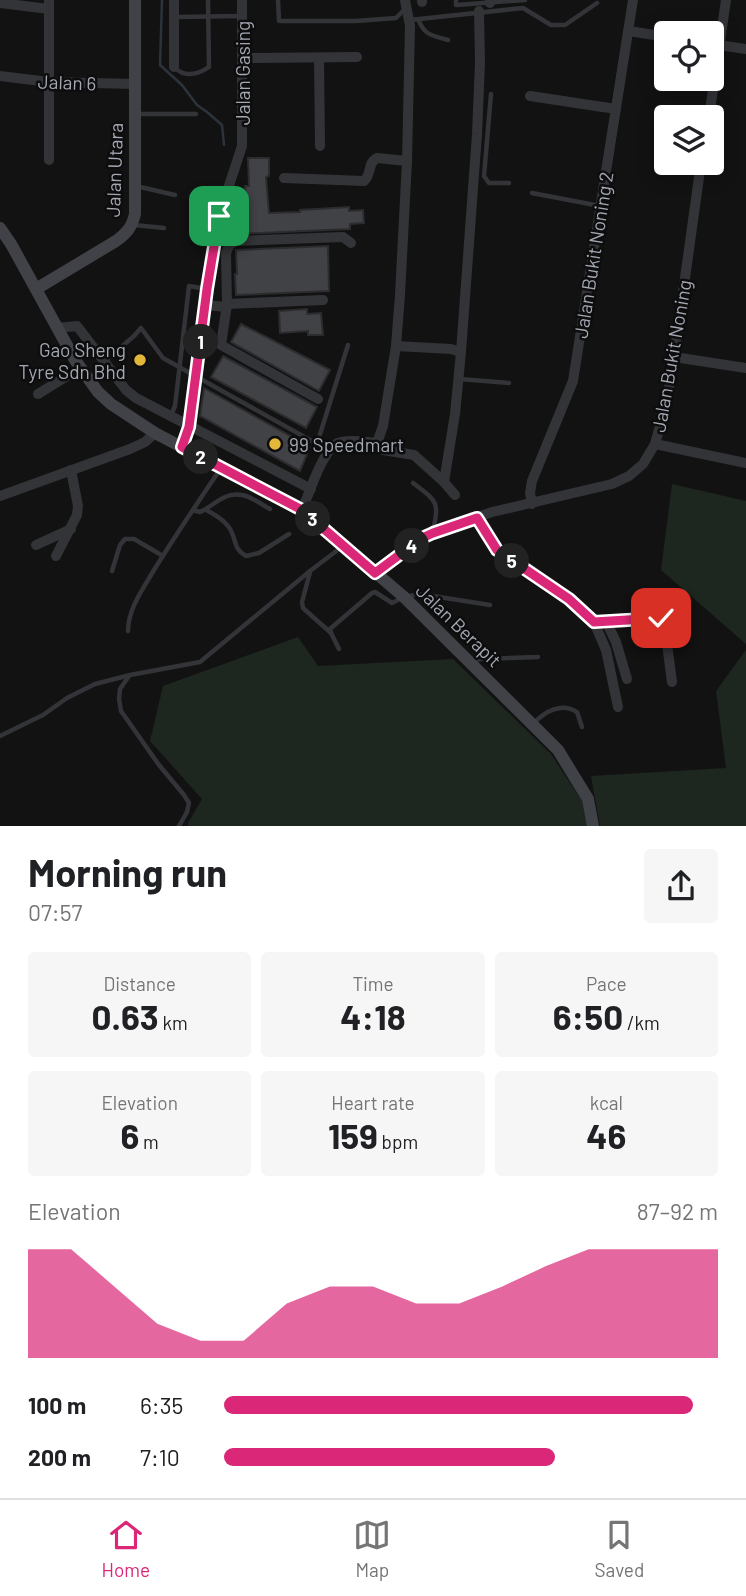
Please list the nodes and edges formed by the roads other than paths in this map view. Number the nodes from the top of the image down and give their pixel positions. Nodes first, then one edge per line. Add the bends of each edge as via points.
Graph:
1 (135, 0) edge
2 (174, 0) edge
3 (208, 0) edge
4 (242, 0) edge
5 (278, 0) edge
6 (456, 0) edge
7 (525, 0) edge
8 (633, 0) edge
9 (726, 0) edge
10 (490, 1) edge
11 (0, 3) edge
12 (597, 3) dead end
13 (49, 4) edge
14 (479, 11) junction
15 (409, 12) edge
16 (242, 16) junction
17 (174, 17) junction
18 (208, 17) junction
19 (721, 21) edge
20 (629, 31) junction
21 (654, 35) edge
22 (449, 40) dead end
23 (724, 46) edge
24 (746, 49) edge
25 (357, 57) dead end
26 (242, 58) junction
27 (319, 58) junction
28 (174, 67) joint
29 (0, 76) edge
30 (49, 82) junction
31 (135, 84) junction
32 (491, 94) dead end
33 (530, 96) dead end
34 (616, 109) junction
35 (135, 114) junction
36 (196, 114) dead end
37 (320, 146) dead end
38 (481, 146) junction
39 (49, 160) dead end
40 (407, 161) junction
41 (699, 175) edge
42 (284, 177) dead end
43 (509, 183) dead end
44 (135, 186) junction
45 (532, 193) dead end
46 (175, 195) dead end
47 (601, 206) junction
48 (133, 225) junction
49 (0, 228) edge
50 (164, 228) dead end
51 (351, 243) dead end
52 (36, 289) junction
53 (207, 289) junction
54 (323, 300) dead end
55 (205, 305) junction
56 (227, 305) junction
57 (204, 318) junction
58 (224, 320) junction
59 (57, 328) junction
60 (348, 345) dead end
61 (397, 346) junction
62 (461, 352) junction
63 (674, 358) junction
64 (104, 362) junction
65 (180, 367) junction
66 (80, 368) junction
67 (746, 368) edge
68 (196, 376) junction
69 (459, 379) junction
70 (509, 383) dead end
71 (38, 394) dead end
72 (318, 399) dead end
73 (171, 417) junction
74 (189, 427) junction
75 (155, 433) junction
76 (377, 443) junction
77 (317, 444) junction
78 (655, 444) junction
79 (182, 447) junction
80 (329, 450) junction
81 (746, 463) edge
82 (221, 468) junction
83 (71, 470) junction
84 (444, 482) junction
85 (414, 483) dead end
86 (311, 489) junction
87 (455, 495) dead end
88 (0, 496) edge
89 (532, 503) junction
90 (270, 509) dead end
91 (193, 510) junction
92 (206, 510) junction
93 (302, 510) junction
94 (477, 518) junction
95 (71, 529) junction
96 (433, 533) junction
97 (289, 534) dead end
98 (36, 545) dead end
99 (344, 546) junction
100 (57, 556) dead end
101 (163, 556) junction
102 (112, 571) dead end
103 (310, 571) junction
104 (375, 573) junction
105 (404, 597) junction
106 (490, 605) dead end
107 (606, 621) junction
108 (594, 622) junction
109 (128, 631) dead end
110 (331, 633) junction
111 (338, 649) dead end
112 (538, 657) dead end
113 (470, 661) junction
114 (130, 675) junction
115 (627, 679) dead end
116 (672, 682) dead end
117 (618, 707) dead end
118 (533, 724) junction
119 (582, 727) dead end
120 (0, 736) edge
121 (179, 826) edge
122 (593, 826) edge

1 - 31 main road, Jalan Utara
2 - 17 street
3 - 18 lane
4 - 16 street, Jalan Gasing
5 - 15 lane via 279,21 356,21 396,18
6 - 10 lane via 456,5
7 - 10 lane
8 - 20 street, Jalan Bukit Noning 2
9 - 19 street
11 - 13 street
12 - 14 lane via 565,25 551,24 523,8
13 - 30 street
14 - 15 lane
14 - 38 street
15 - 22 lane via 428,34
15 - 40 street
16 - 18 lane
16 - 26 street, Jalan Gasing
17 - 18 lane
17 - 28 street
18 - 28 lane via 209,67 190,74
20 - 21 street
20 - 34 street, Jalan Bukit Noning 2
23 - 24 street
25 - 27 street
26 - 27 street
26 - 53 street, Jalan Gasing via 242,146 219,216
27 - 37 street
29 - 30 street, Jalan 6
30 - 31 street, Jalan 6
30 - 39 street
31 - 35 main road, Jalan Utara
32 - 38 lane
33 - 34 street
34 - 47 street, Jalan Bukit Noning 2
35 - 36 lane
35 - 44 main road, Jalan Utara
38 - 43 lane via 485,180
38 - 62 street
40 - 42 street via 377,158 364,181
40 - 61 street
41 - 63 street, Jalan Bukit Noning
44 - 46 lane
44 - 48 main road, Jalan Utara
45 - 47 lane
47 - 89 street, Jalan Bukit Noning 2 via 573,381 532,481
48 - 50 lane
48 - 52 main road, Jalan Utara via 116,241
49 - 52 main road, Jalan Berapit
51 - 56 street via 343,237 235,241 226,253
52 - 59 main road, Jalan Berapit
53 - 55 street, Jalan Gasing
53 - 65 lane via 189,286
54 - 56 street
55 - 56 street
55 - 57 street, Jalan Gasing
56 - 58 street
57 - 58 street
57 - 68 street, Jalan Gasing
58 - 72 street via 223,348
59 - 64 street via 77,326
59 - 66 main road, Jalan Berapit
60 - 77 lane
61 - 62 street
61 - 76 street
62 - 69 street
63 - 67 street
63 - 78 street, Jalan Bukit Noning
64 - 65 lane via 141,328 163,358
64 - 73 street via 126,390
65 - 68 lane
65 - 73 lane
66 - 71 street
66 - 75 main road, Jalan Berapit via 111,404
68 - 74 street, Jalan Gasing
68 - 77 lane
69 - 70 lane
69 - 84 street
73 - 74 street
74 - 79 street, Jalan Gasing
74 - 86 street
75 - 79 main road, Jalan Berapit
75 - 83 street via 130,449
76 - 80 street via 345,442
76 - 84 street via 383,450 414,455
77 - 80 lane
78 - 81 street
78 - 89 street, Jalan Bukit Noning via 629,476
79 - 82 main road, Jalan Berapit
80 - 86 street
82 - 91 lane
82 - 93 main road, Jalan Berapit
83 - 88 street
83 - 95 street via 78,506
84 - 87 street
85 - 96 lane via 437,505
86 - 93 street
89 - 94 street, Jalan Bukit Noning
90 - 92 lane via 237,494 223,497
91 - 92 lane
91 - 101 lane
92 - 97 lane via 228,527 246,556
93 - 99 main road, Jalan Berapit
94 - 96 street, Jalan Bukit Noning
94 - 108 street via 497,550 569,599
95 - 98 street
95 - 100 street
96 - 104 street, Jalan Bukit Noning
99 - 103 lane
99 - 104 main road, Jalan Berapit
101 - 102 lane via 134,539 125,539
101 - 109 lane via 138,597
103 - 110 lane via 303,608
103 - 114 lane via 200,662
104 - 105 main road, Jalan Berapit
105 - 106 lane via 420,594
105 - 110 lane via 392,603 372,593
105 - 113 main road, Jalan Berapit
107 - 108 street
107 - 115 street
107 - 116 street via 661,618
108 - 117 street via 606,650
110 - 111 lane
112 - 113 lane
113 - 118 main road, Jalan Berapit
114 - 120 lane via 95,684
114 - 121 lane via 120,689 121,711 189,803
118 - 119 lane via 541,715 565,707 577,712
118 - 122 main road, Jalan Berapit via 558,750 588,799

